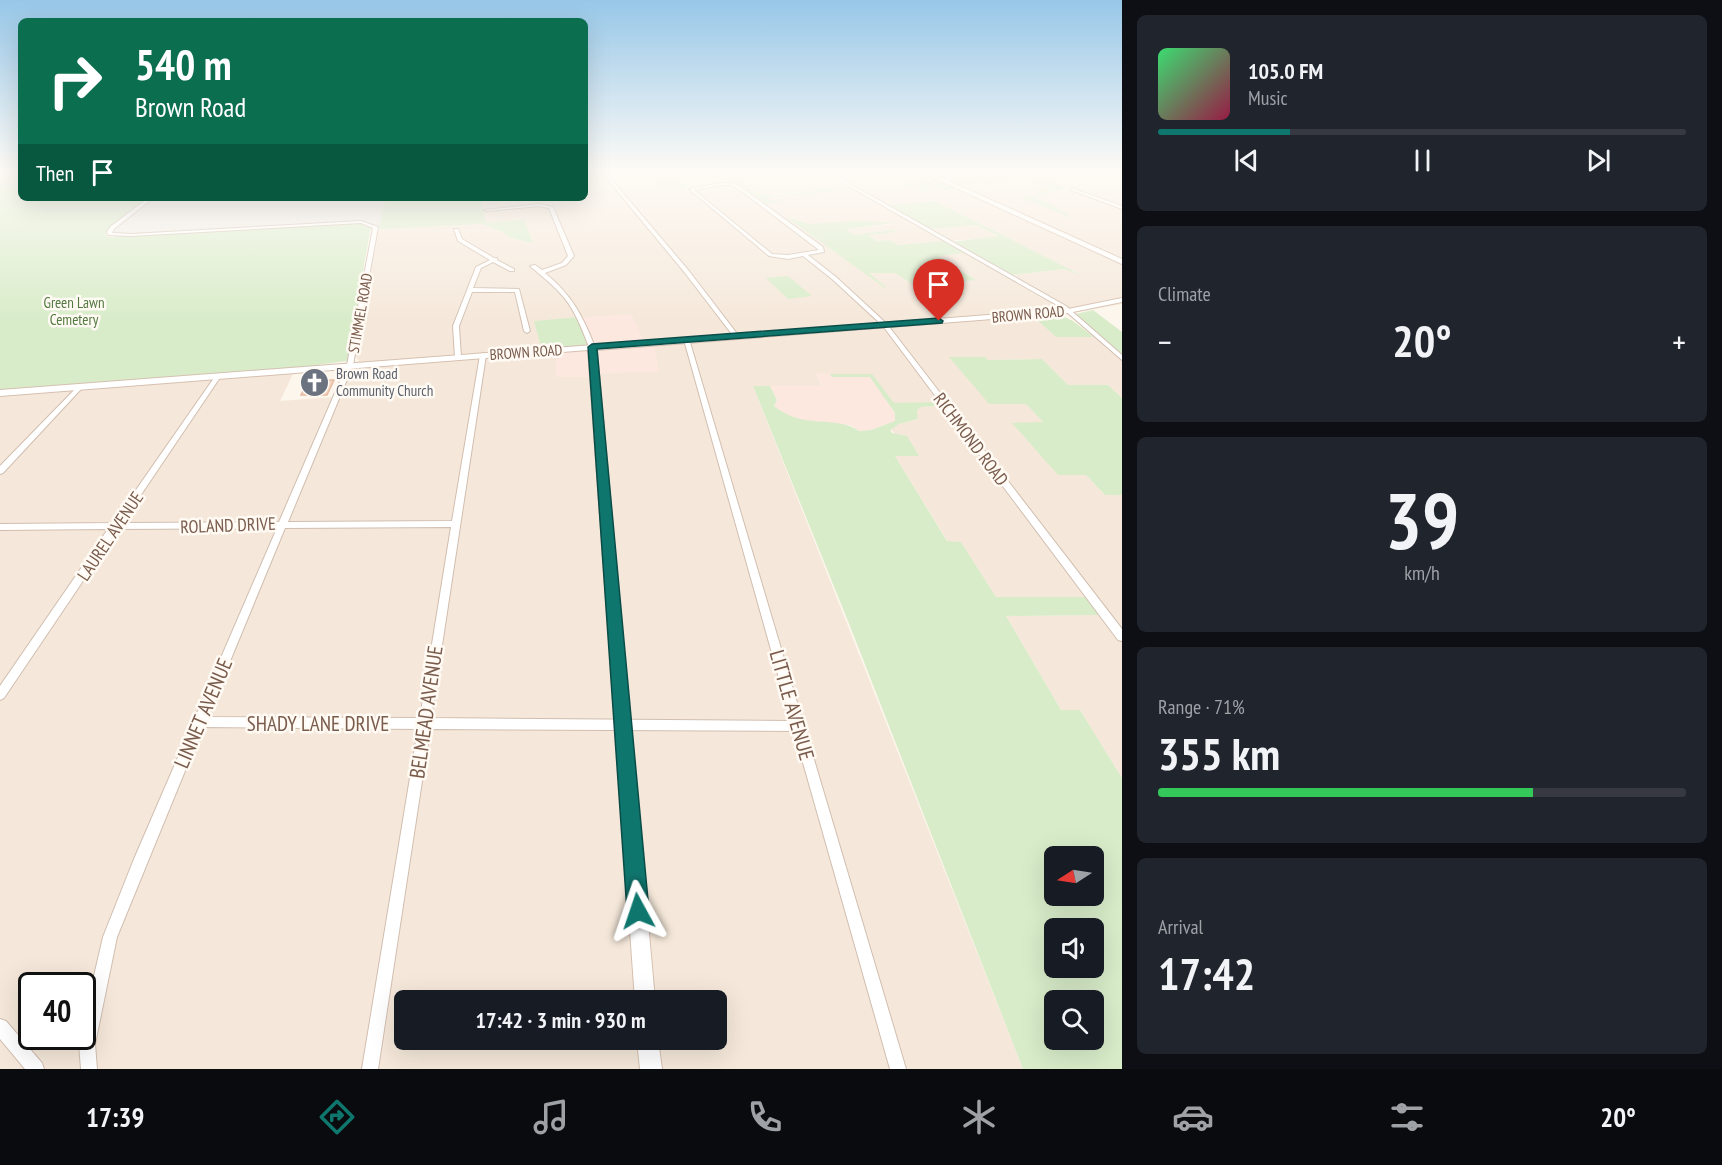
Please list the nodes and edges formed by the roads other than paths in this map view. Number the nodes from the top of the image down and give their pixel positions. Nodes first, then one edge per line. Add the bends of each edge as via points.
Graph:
1 (120, 222) edge
2 (557, 222) edge
3 (645, 222) edge
4 (731, 222) edge
5 (786, 222) edge
6 (913, 222) edge
7 (1034, 222) edge
8 (456, 230) dead end
9 (805, 255) junction
10 (495, 260) junction
11 (1122, 262) edge
12 (533, 266) dead end
13 (512, 270) dead end
14 (542, 272) junction
15 (469, 290) junction
16 (1122, 300) edge
17 (1068, 310) junction
18 (885, 325) junction
19 (527, 331) dead end
20 (736, 336) junction
21 (687, 340) junction
22 (592, 347) junction
23 (483, 355) junction
24 (459, 357) junction
25 (1122, 358) edge
26 (350, 365) junction
27 (218, 376) junction
28 (81, 386) junction
29 (0, 393) edge
30 (0, 471) edge
31 (284, 523) junction
32 (455, 524) junction
33 (0, 526) edge
34 (116, 526) junction
35 (1122, 637) edge
36 (0, 695) edge
37 (199, 722) junction
38 (426, 723) junction
39 (623, 724) junction
40 (798, 726) junction
41 (644, 990) edge
42 (0, 1027) edge
43 (649, 1050) edge
44 (36, 1069) edge
45 (89, 1069) edge
46 (370, 1069) edge
47 (651, 1069) edge
48 (898, 1069) edge

1 - 26 street, STIMMEL ROAD via 110,234 374,224
2 - 14 street via 571,256 564,264
3 - 20 street
4 - 9 street via 771,255
5 - 9 street via 821,248 820,253
6 - 17 street
7 - 11 main road
8 - 10 street via 460,240
9 - 18 street, RICHMOND ROAD
10 - 13 street
10 - 15 street via 480,267
12 - 14 street
14 - 22 street via 577,308
15 - 19 street via 517,290
15 - 24 street via 456,326
16 - 17 main road, BROWN ROAD
17 - 18 main road, BROWN ROAD
17 - 25 street
18 - 20 main road, BROWN ROAD
18 - 35 street, RICHMOND ROAD
20 - 21 main road, BROWN ROAD
21 - 22 main road, BROWN ROAD
21 - 40 street, LITTLE AVENUE
22 - 23 main road, BROWN ROAD
22 - 39 main road
23 - 24 main road, BROWN ROAD
23 - 32 street, BELMEAD AVENUE
24 - 26 main road, BROWN ROAD
26 - 27 main road, BROWN ROAD
26 - 31 street, LINNET AVENUE
27 - 28 main road, BROWN ROAD
27 - 34 street, LAUREL AVENUE
28 - 29 main road, BROWN ROAD
28 - 30 street
31 - 32 street, ROLAND DRIVE
31 - 34 street, ROLAND DRIVE
31 - 37 street, LINNET AVENUE
32 - 38 street, BELMEAD AVENUE
33 - 34 street, ROLAND DRIVE
34 - 36 street, LAUREL AVENUE
37 - 38 street, SHADY LANE DRIVE
37 - 45 street, LINNET AVENUE via 110,937 87,1044
38 - 39 street, SHADY LANE DRIVE
38 - 46 street, BELMEAD AVENUE
39 - 40 street, SHADY LANE DRIVE
39 - 41 main road
40 - 48 street, LITTLE AVENUE
42 - 44 street
43 - 47 main road

